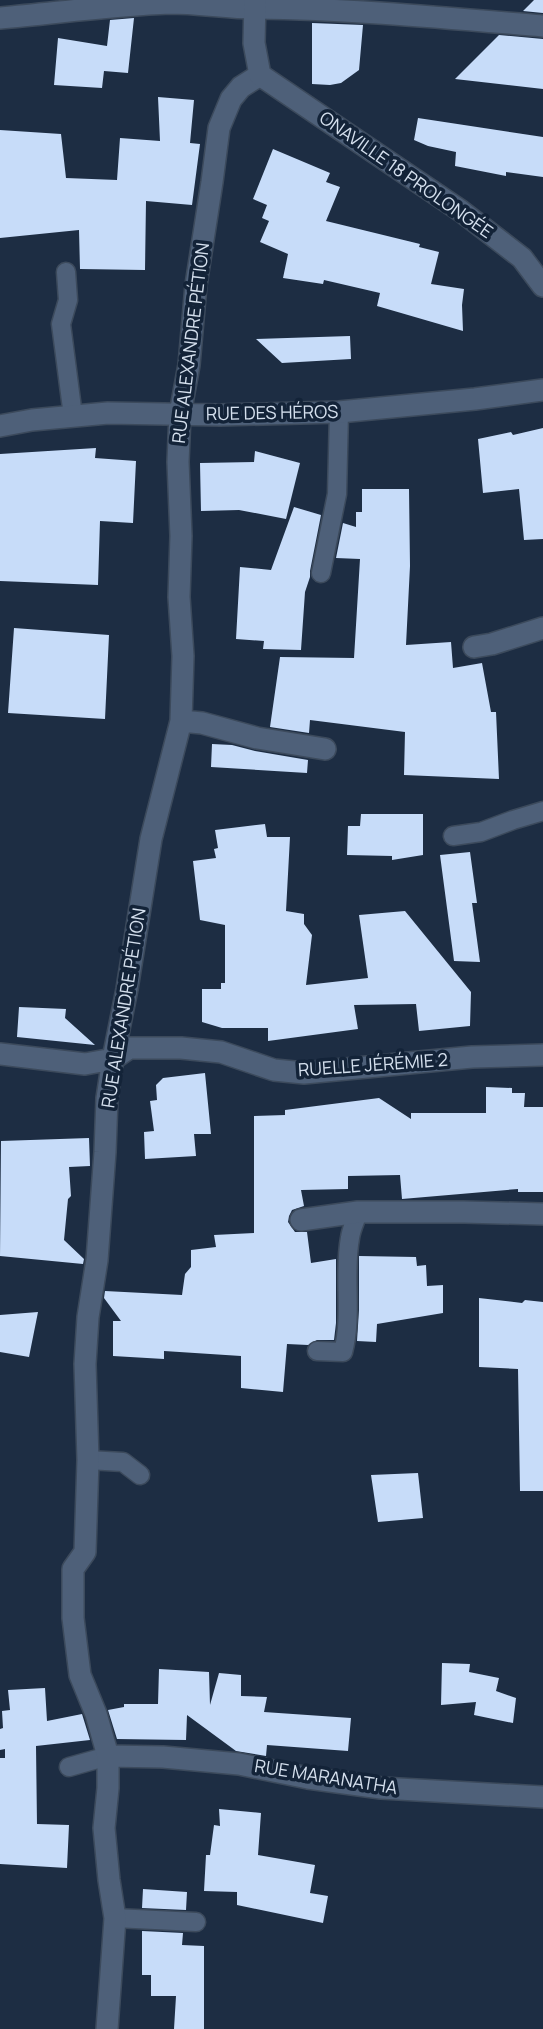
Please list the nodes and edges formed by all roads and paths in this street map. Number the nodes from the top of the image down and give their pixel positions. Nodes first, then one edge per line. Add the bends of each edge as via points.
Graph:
1 (255, 4) edge
2 (0, 18) edge
3 (543, 26) edge
4 (260, 75) junction
5 (66, 272) dead end
6 (543, 286) edge
7 (543, 390) edge
8 (339, 412) junction
9 (180, 414) junction
10 (73, 416) junction
11 (0, 426) edge
12 (321, 573) dead end
13 (543, 628) edge
14 (474, 647) dead end
15 (181, 721) junction
16 (325, 749) dead end
17 (543, 811) edge
18 (453, 836) dead end
19 (0, 1054) edge
20 (543, 1055) edge
21 (113, 1059) junction
22 (359, 1212) junction
23 (543, 1214) edge
24 (300, 1220) dead end
25 (317, 1351) dead end
26 (88, 1460) junction
27 (140, 1475) dead end
28 (108, 1756) junction
29 (69, 1767) dead end
30 (543, 1797) edge
31 (115, 1918) junction
32 (196, 1922) dead end
33 (107, 2029) edge

1 - 2 street via 122,5
1 - 3 street
1 - 4 street via 254,43
4 - 6 street, ONAVILLE 18 PROLONGÉE via 461,211 522,258
4 - 9 street, RUE ALEXANDRE PÉTION via 231,99 219,128
5 - 10 lane via 68,300 61,324
7 - 8 street, RUE DES HÉROS
8 - 9 street, RUE DES HÉROS
8 - 12 lane via 337,494
9 - 10 street, RUE DES HÉROS
9 - 15 street, RUE ALEXANDRE PÉTION
10 - 11 street, RUE DES HÉROS
13 - 14 street
15 - 16 street
15 - 21 street, RUE ALEXANDRE PÉTION via 151,839
17 - 18 lane via 481,832
19 - 21 street, RUELLE JÉRÉMIE 2 via 85,1064
20 - 21 street, RUELLE JÉRÉMIE 2 via 304,1073 274,1070 222,1052 181,1048 129,1048
21 - 26 street, RUE ALEXANDRE PÉTION via 85,1364
22 - 23 street
22 - 24 street
22 - 25 lane via 350,1237 344,1352
26 - 27 lane via 123,1462
26 - 28 street, RUE ALEXANDRE PÉTION via 85,1552 73,1569 73,1618 80,1675
28 - 29 lane
28 - 30 street, RUE MARANATHA via 239,1764 381,1788
28 - 31 street, RUE ALEXANDRE PÉTION via 104,1828
31 - 32 lane
31 - 33 street, RUE ALEXANDRE PÉTION

